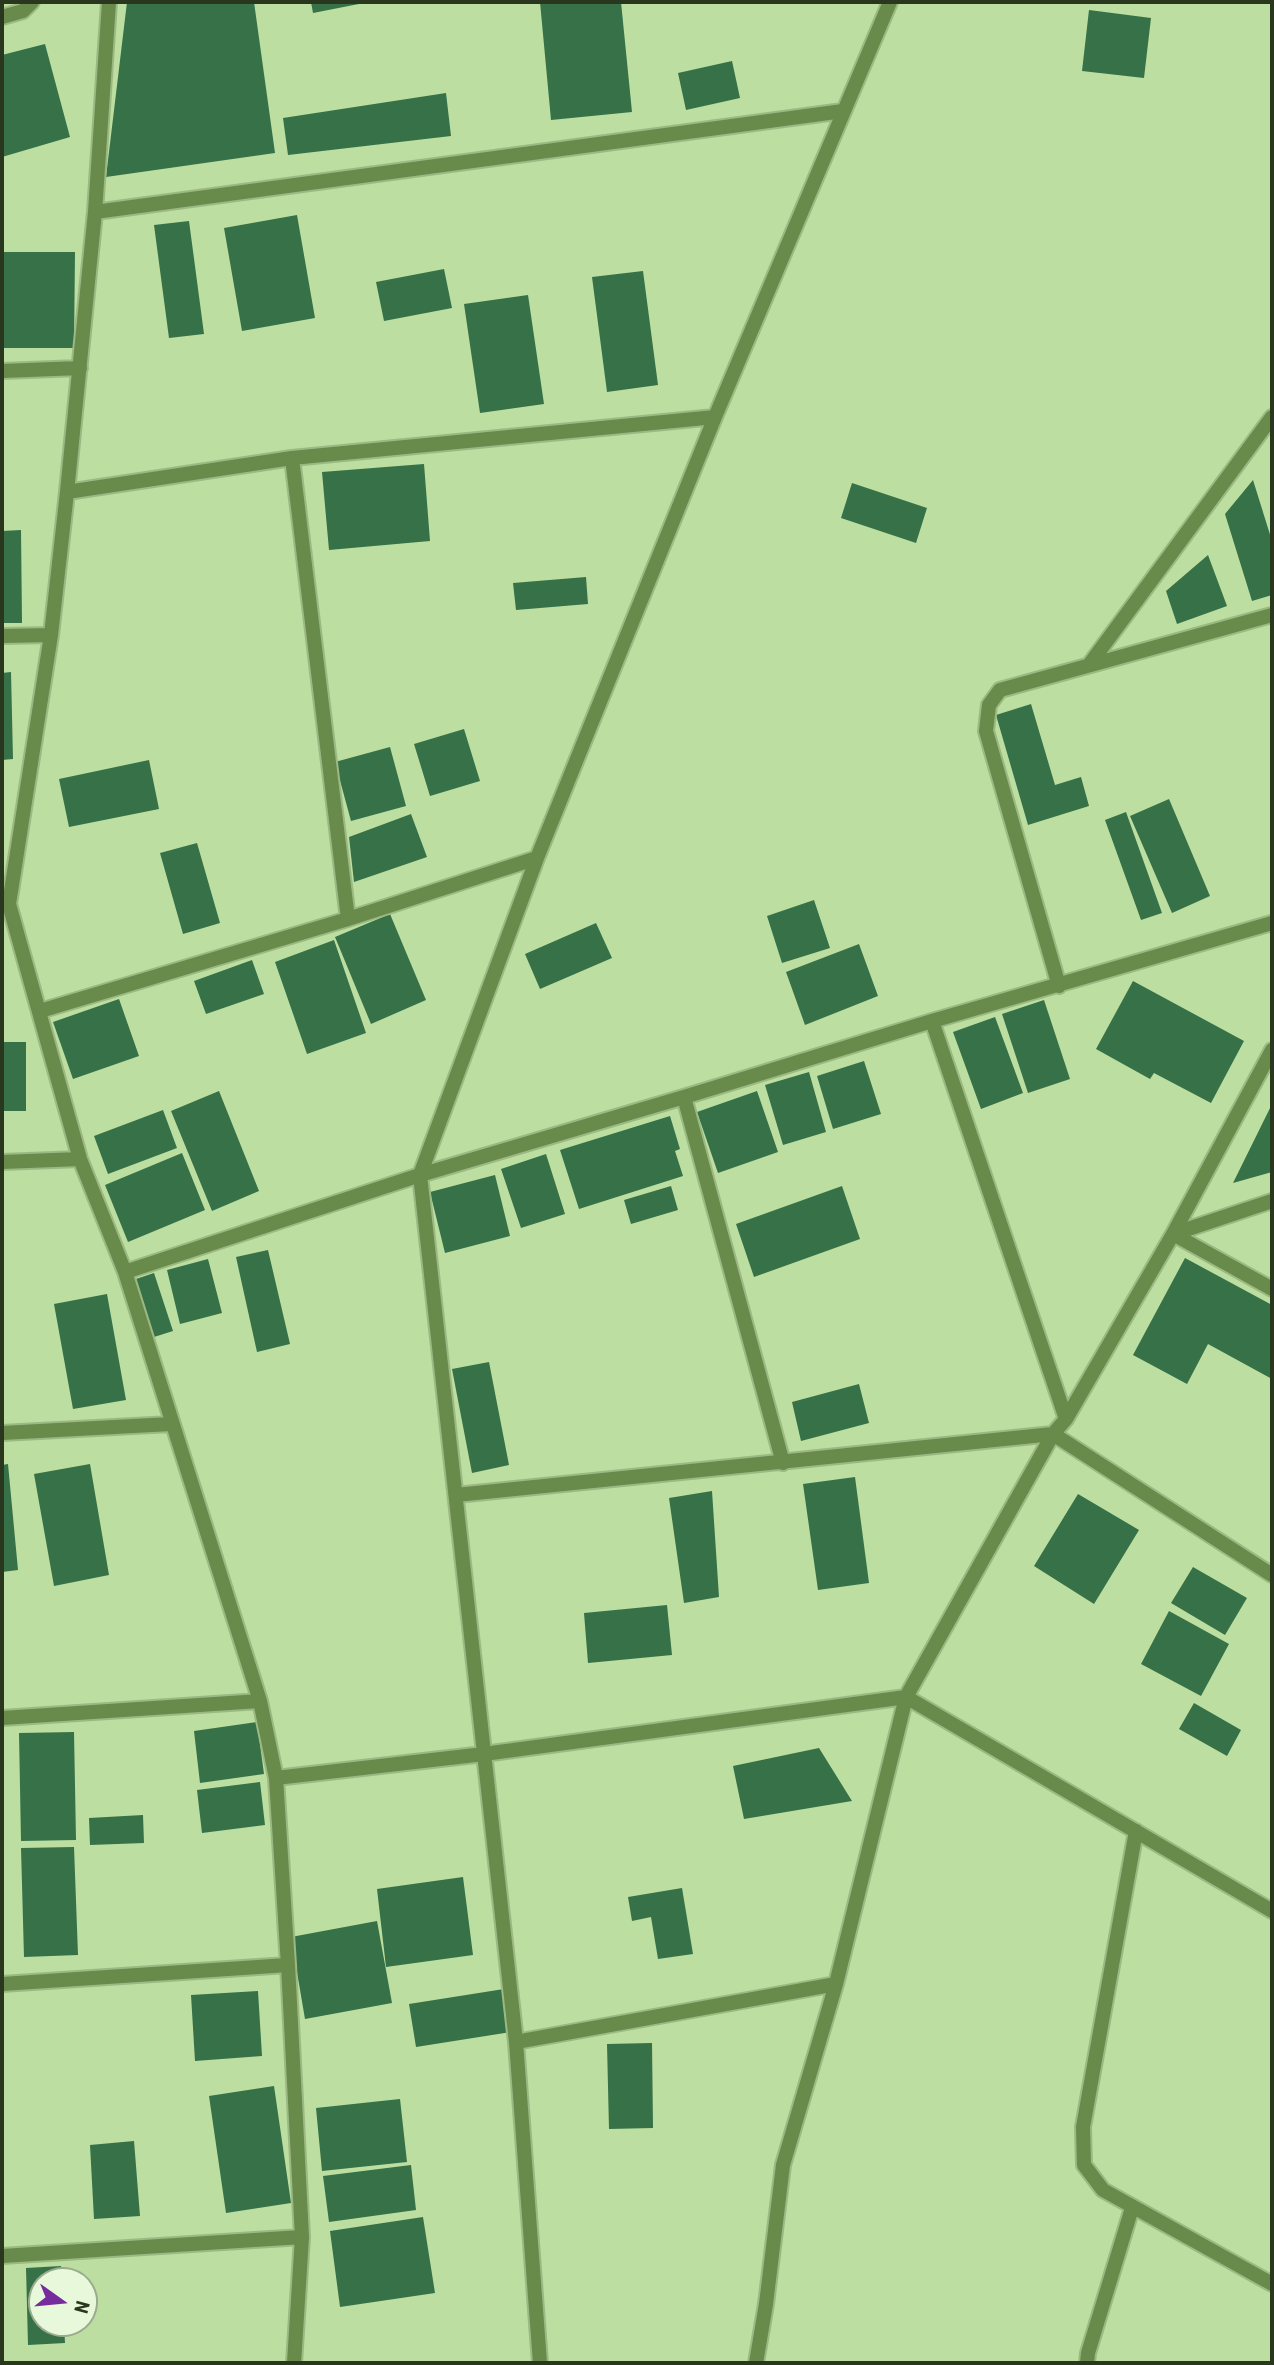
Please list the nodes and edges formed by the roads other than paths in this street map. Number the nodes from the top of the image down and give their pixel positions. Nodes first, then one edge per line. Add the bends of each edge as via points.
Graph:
1 (32, 2) edge
2 (109, 2) edge
3 (890, 2) edge
4 (2, 17) edge
5 (843, 111) junction
6 (95, 212) junction
7 (80, 368) junction
8 (2, 371) edge
9 (715, 417) junction
10 (1272, 417) edge
11 (292, 458) junction
12 (67, 492) junction
13 (1272, 615) edge
14 (51, 635) junction
15 (2, 636) edge
16 (1089, 665) junction
17 (537, 858) junction
18 (5, 904) edge
19 (348, 919) junction
20 (1272, 923) edge
21 (1059, 986) junction
22 (40, 1012) junction
23 (932, 1021) junction
24 (1272, 1049) edge
25 (684, 1097) junction
26 (80, 1159) junction
27 (2, 1162) edge
28 (420, 1175) junction
29 (1272, 1201) edge
30 (1174, 1234) junction
31 (125, 1272) junction
32 (1272, 1289) edge
33 (1066, 1419) junction
34 (171, 1423) junction
35 (2, 1433) edge
36 (1053, 1434) junction
37 (783, 1463) junction
38 (456, 1495) junction
39 (1272, 1576) edge
40 (906, 1697) junction
41 (260, 1701) junction
42 (2, 1718) edge
43 (484, 1754) junction
44 (276, 1779) junction
45 (1136, 1832) junction
46 (1272, 1911) edge
47 (288, 1965) junction
48 (2, 1984) edge
49 (836, 1984) junction
50 (516, 2042) junction
51 (1132, 2208) junction
52 (302, 2237) junction
53 (2, 2256) edge
54 (1272, 2284) edge
55 (294, 2363) edge
56 (540, 2363) edge
57 (756, 2363) edge
58 (1087, 2363) edge

1 - 4 street via 23,11
2 - 6 street
3 - 5 street
5 - 6 street
5 - 9 street
6 - 7 street
7 - 8 street
7 - 12 street
9 - 11 street
9 - 17 street
10 - 16 street
11 - 12 street
11 - 19 street
12 - 14 street
13 - 16 street
14 - 15 street
14 - 18 street
16 - 21 street via 1000,690 989,705 986,731
17 - 19 street
17 - 28 street
18 - 22 street
19 - 22 street
20 - 21 street
21 - 23 street
22 - 26 street
23 - 25 street
23 - 33 street
24 - 30 street
25 - 28 street
25 - 37 street
26 - 27 street
26 - 31 street
28 - 31 street
28 - 38 street
29 - 30 street
30 - 32 street
30 - 33 street
31 - 34 street
33 - 36 street
34 - 35 street
34 - 41 street
36 - 37 street
36 - 39 street
36 - 40 street
37 - 38 street
38 - 43 street
40 - 43 street
40 - 45 street
40 - 49 street
41 - 42 street
41 - 44 street
43 - 44 street
43 - 50 street
44 - 47 street
45 - 46 street
45 - 51 street via 1083,2127 1084,2165 1103,2190
47 - 48 street
47 - 52 street
49 - 50 street
49 - 57 street via 783,2165
50 - 56 street
51 - 54 street
51 - 58 street
52 - 53 street
52 - 55 street

